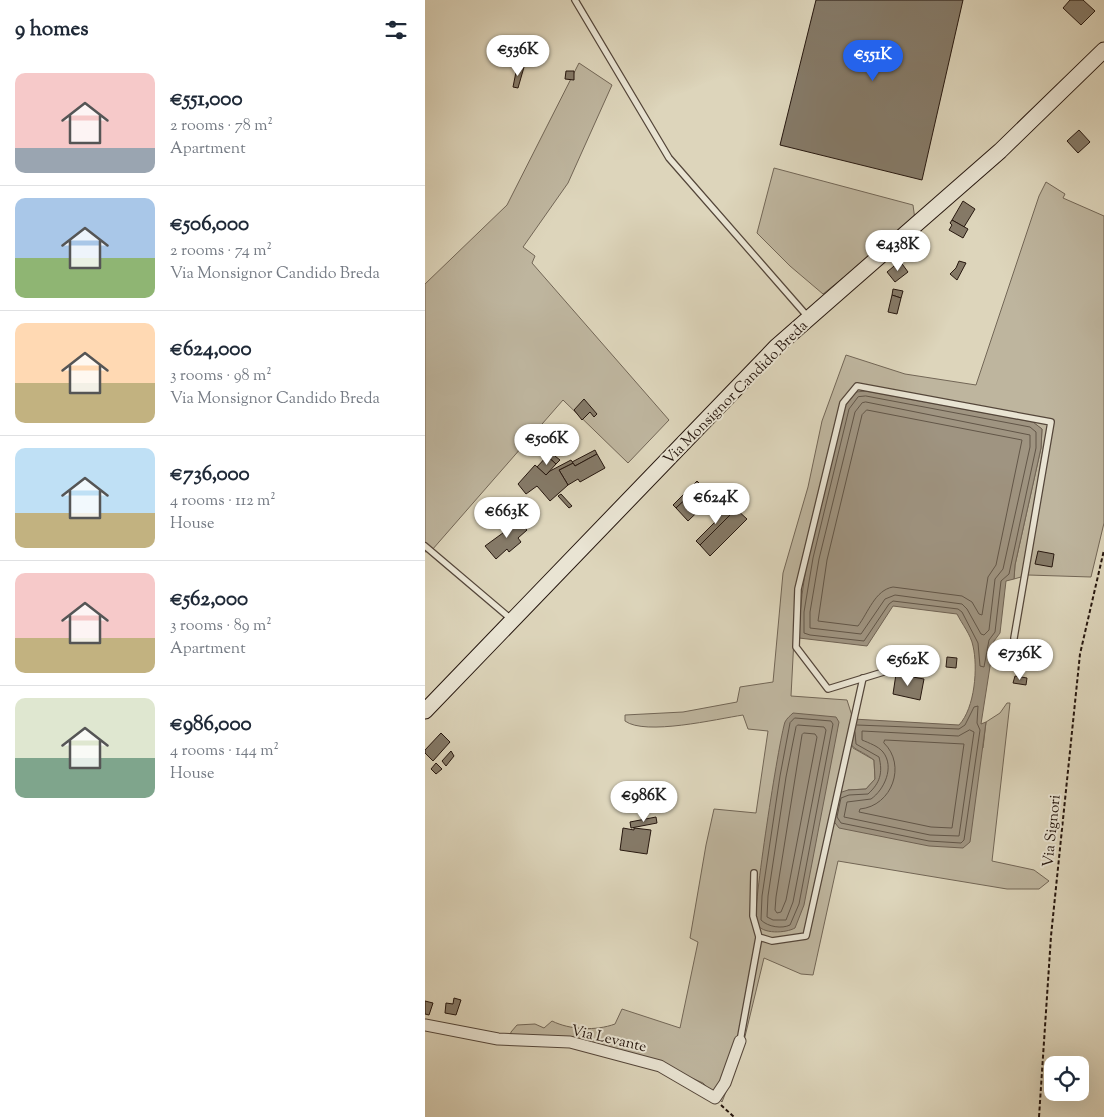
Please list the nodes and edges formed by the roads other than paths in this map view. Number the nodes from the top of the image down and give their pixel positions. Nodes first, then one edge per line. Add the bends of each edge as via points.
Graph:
1 (575, 0) edge
2 (1104, 50) edge
3 (809, 318) junction
4 (425, 546) edge
5 (513, 621) junction
6 (1014, 638) dead end
7 (903, 666) dead end
8 (863, 678) junction
9 (425, 710) edge
10 (754, 873) dead end
11 (759, 937) junction
12 (425, 1024) edge
13 (740, 1041) joint

1 - 3 lane via 669,158
2 - 3 main road, Via Monsignor Candido Breda via 1001,151
3 - 5 main road, Via Monsignor Candido Breda via 775,347
4 - 5 lane
5 - 9 main road, Via Monsignor Candido Breda
6 - 8 lane via 1051,422 857,386 843,403 801,579 797,647 828,689
7 - 8 lane
8 - 11 lane via 806,936 772,941
10 - 11 lane via 753,916
11 - 13 lane
12 - 13 street, Via Levante via 498,1039 570,1042 660,1066 715,1098 725,1082

